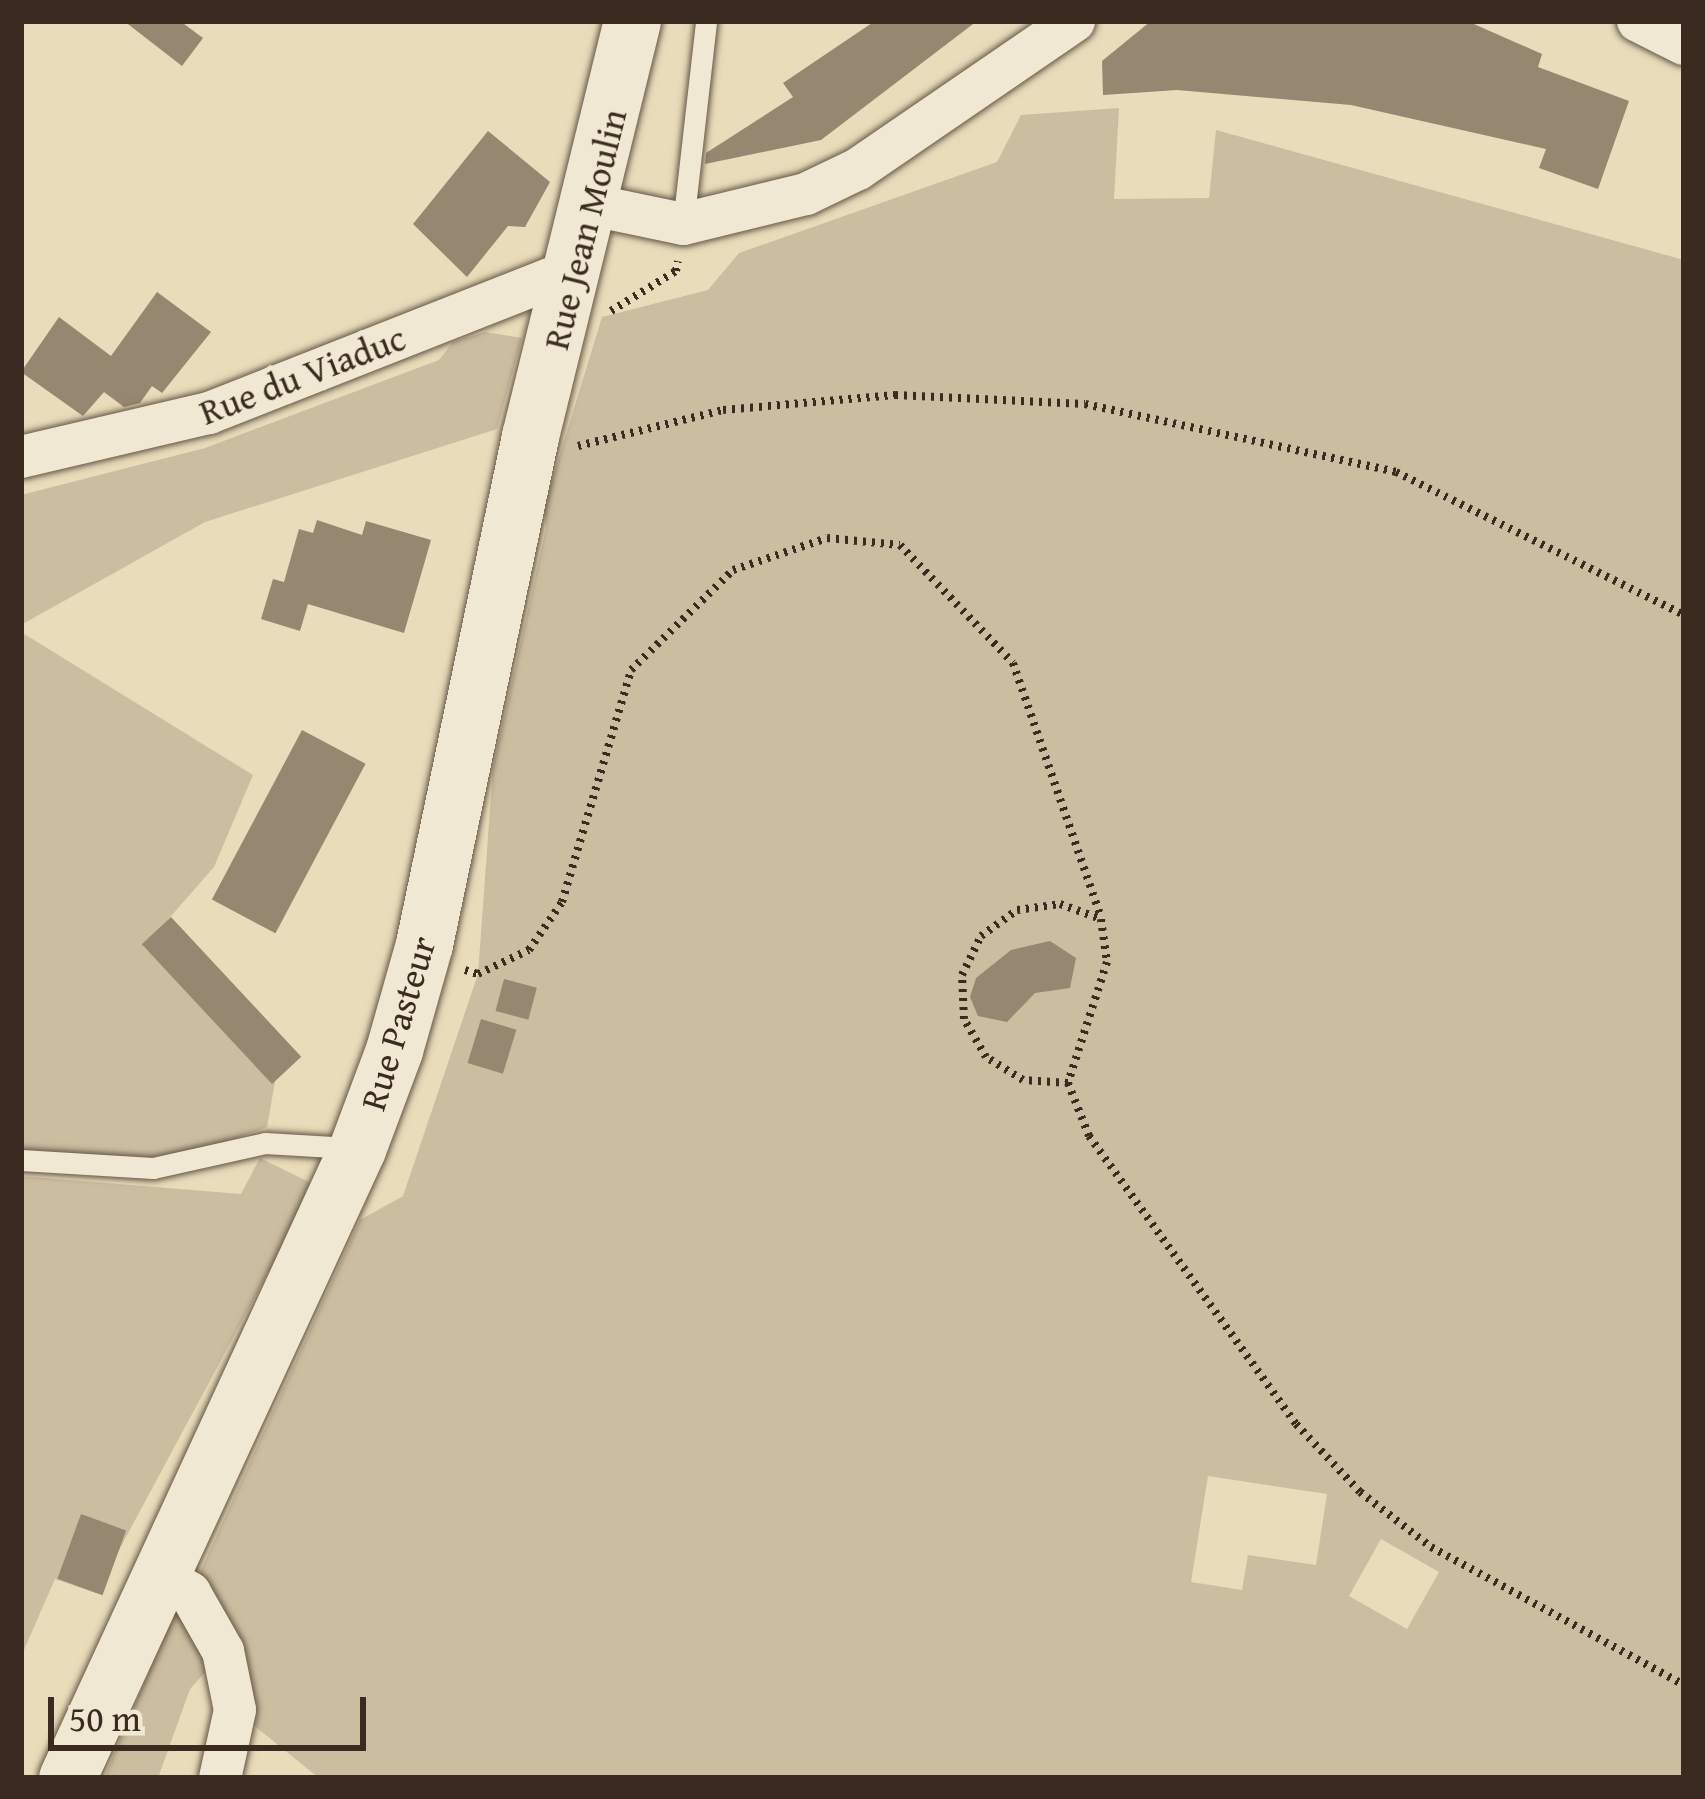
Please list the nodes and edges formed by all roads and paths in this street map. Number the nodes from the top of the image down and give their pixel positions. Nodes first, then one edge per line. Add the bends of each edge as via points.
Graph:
1 (632, 21) edge
2 (706, 21) edge
3 (1074, 21) edge
4 (1638, 21) edge
5 (1682, 38) edge
6 (592, 205) junction
7 (683, 224) junction
8 (577, 268) junction
9 (530, 436) junction
10 (21, 458) edge
11 (1684, 615) edge
12 (1102, 919) junction
13 (449, 965) dead end
14 (1068, 1083) junction
15 (357, 1149) junction
16 (21, 1160) edge
17 (158, 1575) junction
18 (1684, 1685) edge
19 (67, 1778) edge
20 (220, 1778) edge

1 - 6 main road, Rue Jean Moulin
2 - 7 lane
3 - 7 street via 858,169 750,214
4 - 5 street
6 - 7 street
6 - 8 main road, Rue Jean Moulin
8 - 9 main road, Rue Jean Moulin
8 - 10 street, Rue du Viaduc via 209,413
9 - 11 path via 595,447 723,410 895,394 1085,404 1396,472
9 - 15 main road, Rue Pasteur via 424,944
12 - 13 path via 1013,663 900,545 827,538 733,570 631,670 562,902 529,950 478,974
12 - 14 path via 1107,962
12 - 14 path via 1060,904 1017,910 981,936 962,975 964,1019 986,1057 1023,1080
14 - 18 path via 1089,1136 1296,1424 1360,1492 1431,1547
15 - 16 lane via 265,1143 153,1168
15 - 17 main road, Rue Pasteur
17 - 19 main road, Rue Pasteur
17 - 20 street via 190,1593 224,1651 235,1710

